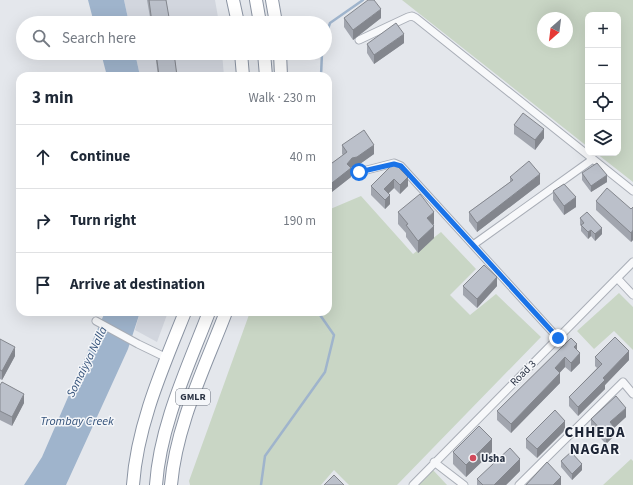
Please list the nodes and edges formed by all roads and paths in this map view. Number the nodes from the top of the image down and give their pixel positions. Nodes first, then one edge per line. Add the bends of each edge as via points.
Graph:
1 (233, 0) edge
2 (256, 0) edge
3 (272, 0) edge
4 (236, 16) edge
5 (259, 16) edge
6 (275, 16) edge
7 (359, 40) dead end
8 (242, 60) edge
9 (265, 60) edge
10 (280, 60) edge
11 (243, 72) edge
12 (266, 72) edge
13 (281, 72) edge
14 (593, 159) junction
15 (355, 171) dead end
16 (633, 191) edge
17 (473, 245) junction
18 (633, 262) edge
19 (617, 278) junction
20 (633, 295) edge
21 (183, 316) edge
22 (208, 316) edge
23 (224, 316) edge
24 (97, 322) dead end
25 (558, 338) junction
26 (167, 358) junction
27 (633, 394) edge
28 (434, 462) junction
29 (133, 485) edge
30 (156, 485) edge
31 (171, 485) edge
32 (413, 485) edge
33 (464, 485) edge
34 (519, 485) edge

1 - 4 highway
2 - 5 highway
3 - 6 highway
7 - 14 street via 408,17 416,18
8 - 11 highway
9 - 12 highway
10 - 13 highway
14 - 16 street
14 - 17 street
15 - 17 street via 394,164 401,166
17 - 25 street
18 - 19 street, Road 3
19 - 20 street
19 - 25 street, Road 3
21 - 26 highway
22 - 30 highway via 174,402
23 - 31 highway, GMLR via 189,407
24 - 26 street
25 - 28 street, Road 3
26 - 29 highway via 145,423
27 - 34 street via 623,382
28 - 32 street, Road 3
28 - 33 street

